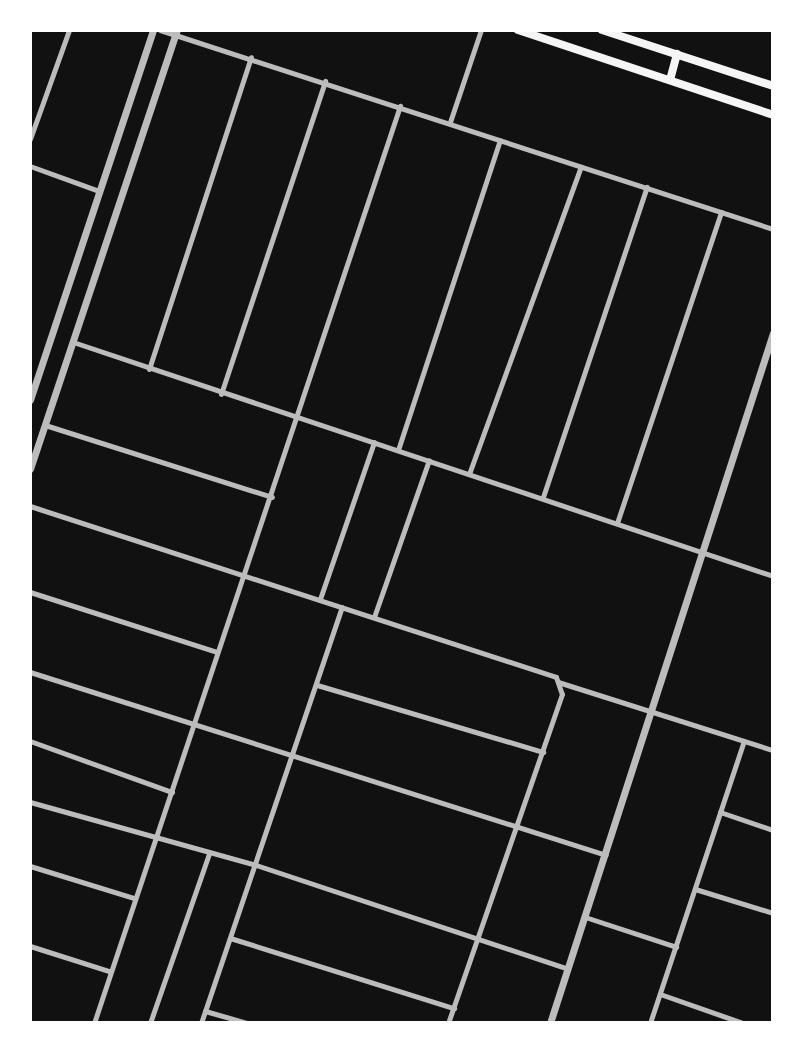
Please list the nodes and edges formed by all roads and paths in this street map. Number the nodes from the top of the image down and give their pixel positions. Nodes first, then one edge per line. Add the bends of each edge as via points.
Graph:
1 (69, 30) edge
2 (153, 30) edge
3 (160, 30) edge
4 (481, 30) edge
5 (518, 30) edge
6 (602, 30) edge
7 (176, 33) edge
8 (677, 54) junction
9 (251, 57) junction
10 (670, 80) junction
11 (325, 81) junction
12 (772, 83) edge
13 (400, 106) junction
14 (773, 115) edge
15 (450, 122) junction
16 (30, 139) edge
17 (500, 140) junction
18 (30, 166) edge
19 (581, 167) junction
20 (647, 187) junction
21 (100, 192) junction
22 (721, 212) junction
23 (773, 229) edge
24 (773, 333) edge
25 (73, 342) junction
26 (149, 369) junction
27 (221, 394) junction
28 (30, 400) edge
29 (299, 417) junction
30 (45, 425) junction
31 (374, 442) junction
32 (398, 450) junction
33 (429, 460) junction
34 (30, 469) edge
35 (469, 474) junction
36 (272, 497) junction
37 (543, 497) junction
38 (30, 506) edge
39 (617, 523) junction
40 (701, 552) junction
41 (242, 572) junction
42 (773, 576) edge
43 (30, 592) edge
44 (320, 599) junction
45 (342, 607) junction
46 (374, 617) junction
47 (217, 652) junction
48 (30, 672) edge
49 (558, 682) junction
50 (317, 685) junction
51 (654, 713) junction
52 (194, 723) junction
53 (30, 741) edge
54 (744, 741) junction
55 (773, 750) edge
56 (543, 752) junction
57 (295, 757) junction
58 (172, 792) junction
59 (30, 802) edge
60 (720, 812) junction
61 (515, 828) junction
62 (773, 830) edge
63 (156, 842) junction
64 (209, 854) junction
65 (607, 855) junction
66 (256, 865) junction
67 (30, 866) edge
68 (695, 889) junction
69 (134, 898) junction
70 (773, 913) edge
71 (585, 917) junction
72 (478, 937) junction
73 (230, 938) junction
74 (30, 946) edge
75 (676, 947) junction
76 (568, 969) junction
77 (109, 971) junction
78 (660, 994) junction
79 (454, 1008) junction
80 (205, 1011) junction
81 (94, 1023) edge
82 (150, 1023) edge
83 (201, 1023) edge
84 (247, 1023) edge
85 (448, 1023) edge
86 (550, 1023) edge
87 (650, 1023) edge
88 (743, 1023) edge

1 - 16 street
2 - 21 street
3 - 7 street
4 - 15 street
5 - 10 main road
6 - 8 main road
7 - 9 street
7 - 25 street
8 - 10 main road
8 - 12 main road
9 - 11 street
9 - 26 street
10 - 14 main road
11 - 13 street
11 - 27 street
13 - 15 street
13 - 29 street
15 - 17 street
17 - 19 street
17 - 32 street
18 - 21 street
19 - 20 street
19 - 35 street
20 - 22 street
20 - 37 street
21 - 28 street
22 - 23 street
22 - 39 street
24 - 40 street
25 - 26 street
25 - 30 street
26 - 27 street
27 - 29 street
29 - 31 street
29 - 36 street
30 - 34 street
30 - 36 street
31 - 32 street
31 - 44 street
32 - 33 street
33 - 35 street
33 - 46 street
35 - 37 street
36 - 41 street
37 - 39 street
38 - 41 street
39 - 40 street
40 - 42 street
40 - 51 street
41 - 44 street
41 - 47 street
43 - 47 street
44 - 45 street
45 - 46 street
45 - 50 street
46 - 49 street
47 - 52 street
48 - 52 street
49 - 51 street
49 - 56 street via 562,694
50 - 56 street
50 - 57 street
51 - 54 street
51 - 65 street
52 - 57 street
52 - 58 street
53 - 58 street
54 - 55 street
54 - 60 street
56 - 61 street
57 - 61 street
57 - 66 street
58 - 63 street
59 - 63 street
60 - 62 street
60 - 68 street
61 - 65 street
61 - 72 street
63 - 64 street
63 - 69 street
64 - 66 street
64 - 82 street
65 - 71 street
66 - 72 street
66 - 73 street
67 - 69 street
68 - 70 street
68 - 75 street
69 - 77 street
71 - 75 street
71 - 76 street
72 - 76 street
72 - 79 street
73 - 79 street
73 - 80 street
74 - 77 street
75 - 78 street
76 - 86 street
77 - 81 street
78 - 87 street
78 - 88 street
79 - 85 street
80 - 83 street
80 - 84 street

